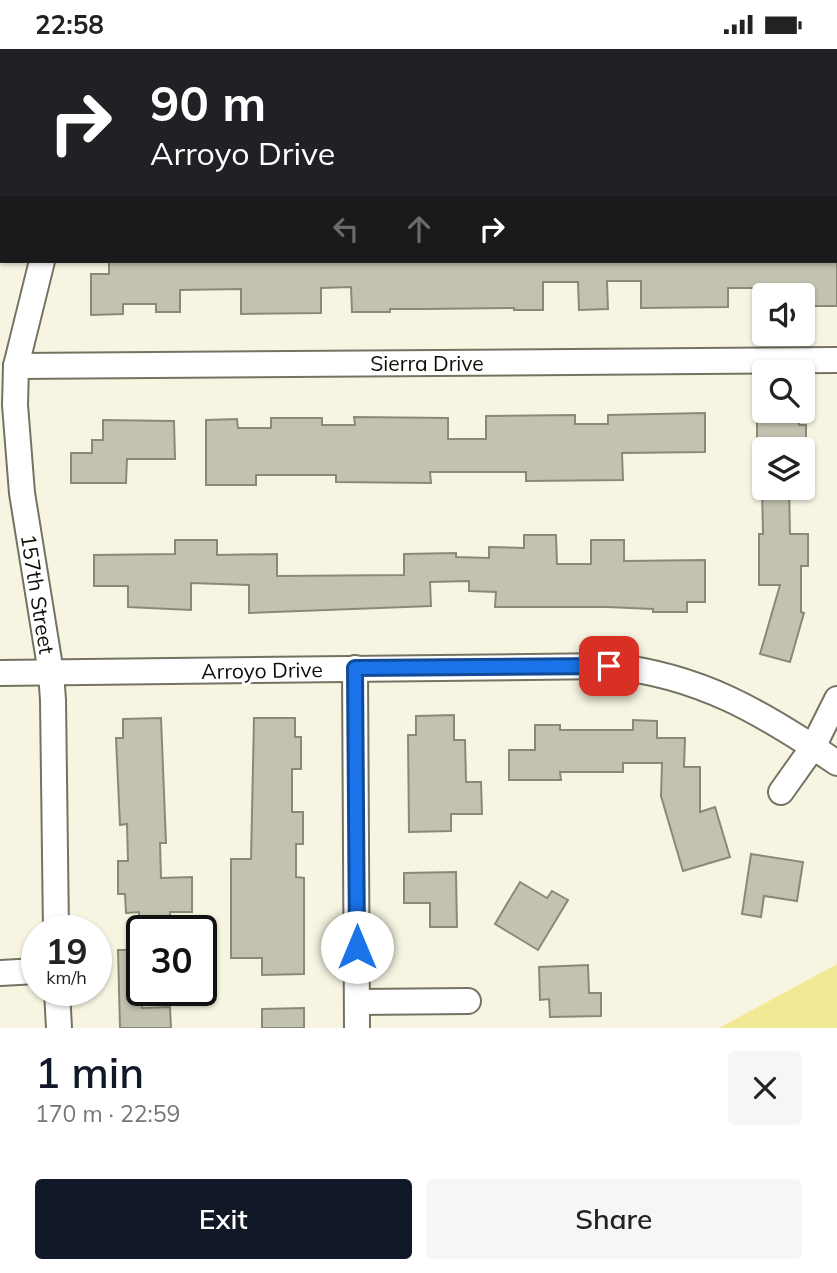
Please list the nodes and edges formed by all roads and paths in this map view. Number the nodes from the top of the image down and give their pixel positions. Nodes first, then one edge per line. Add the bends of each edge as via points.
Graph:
1 (42, 263) edge
2 (837, 360) edge
3 (16, 366) junction
4 (355, 668) junction
5 (0, 673) edge
6 (51, 673) junction
7 (837, 699) edge
8 (813, 747) junction
9 (837, 764) edge
10 (781, 792) dead end
11 (56, 915) edge
12 (21, 971) edge
13 (0, 972) edge
14 (468, 1001) dead end
15 (357, 1002) junction
16 (58, 1006) edge
17 (59, 1028) edge
18 (358, 1028) edge

1 - 3 street, 157th Street
2 - 3 street, Sierra Drive
3 - 6 street, 157th Street via 20,481
4 - 6 street, Arroyo Drive
4 - 8 street, Arroyo Drive via 637,669 708,688
4 - 15 street
5 - 6 street, Arroyo Drive
6 - 11 street, 157th Street
7 - 8 street
8 - 9 street, Arroyo Drive
8 - 10 street
12 - 13 street
14 - 15 street
15 - 18 street
16 - 17 street

